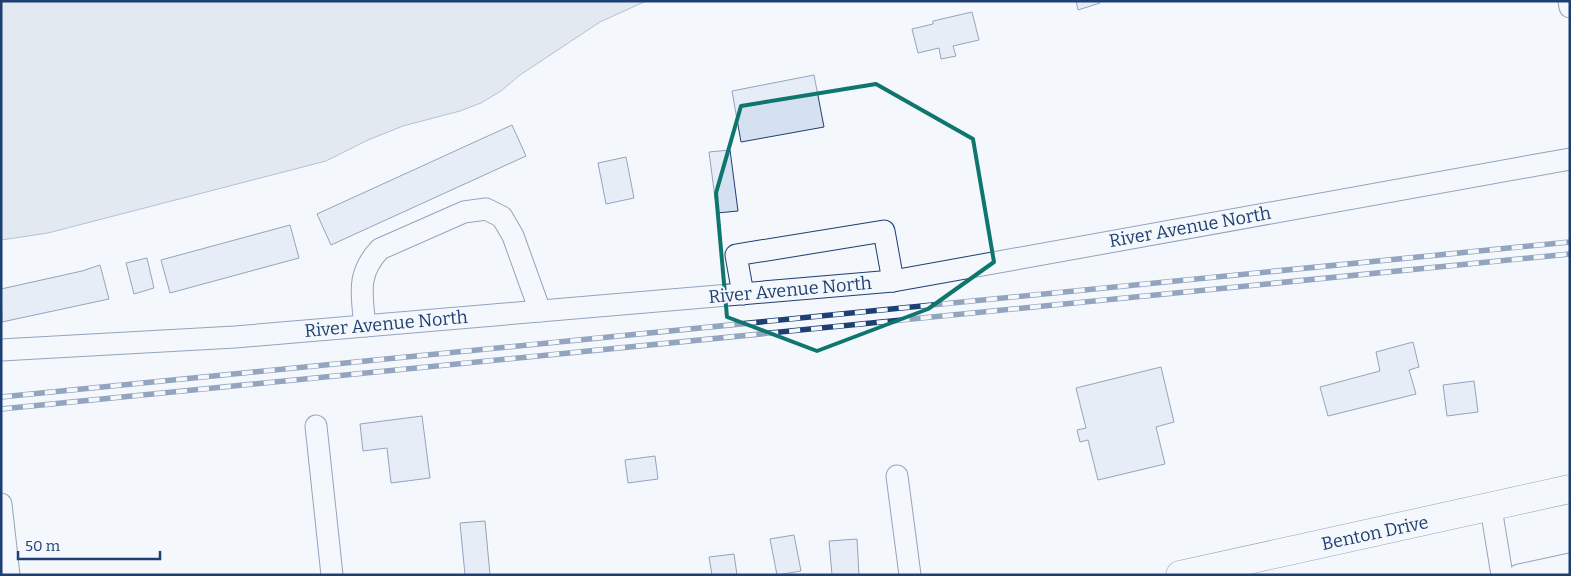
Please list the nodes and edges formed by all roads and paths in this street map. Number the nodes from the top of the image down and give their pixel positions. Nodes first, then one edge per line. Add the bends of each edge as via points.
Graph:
1 (1569, 1) edge
2 (1570, 7) edge
3 (1570, 159) edge
4 (893, 281) junction
5 (743, 294) junction
6 (540, 311) junction
7 (365, 326) junction
8 (1, 350) edge
9 (316, 426) dead end
10 (897, 476) dead end
11 (1570, 490) edge
12 (1, 504) edge
13 (1491, 508) junction
14 (3, 536) edge
15 (1570, 564) edge
16 (9, 575) edge
17 (332, 575) edge
18 (910, 575) edge
19 (1180, 575) edge
20 (1502, 575) edge
21 (1519, 575) edge

1 - 2 street
3 - 4 street, River Avenue North
4 - 5 street, River Avenue North
4 - 5 street via 884,231 736,255
5 - 6 street, River Avenue North
6 - 7 street, River Avenue North
6 - 7 street via 513,236 502,216 486,209 464,212 380,249 369,260 362,284
7 - 8 street, River Avenue North
9 - 17 street
10 - 18 street
11 - 13 main road, Benton Drive
12 - 14 street
13 - 19 main road, Benton Drive
13 - 20 street
14 - 16 street
15 - 21 street

